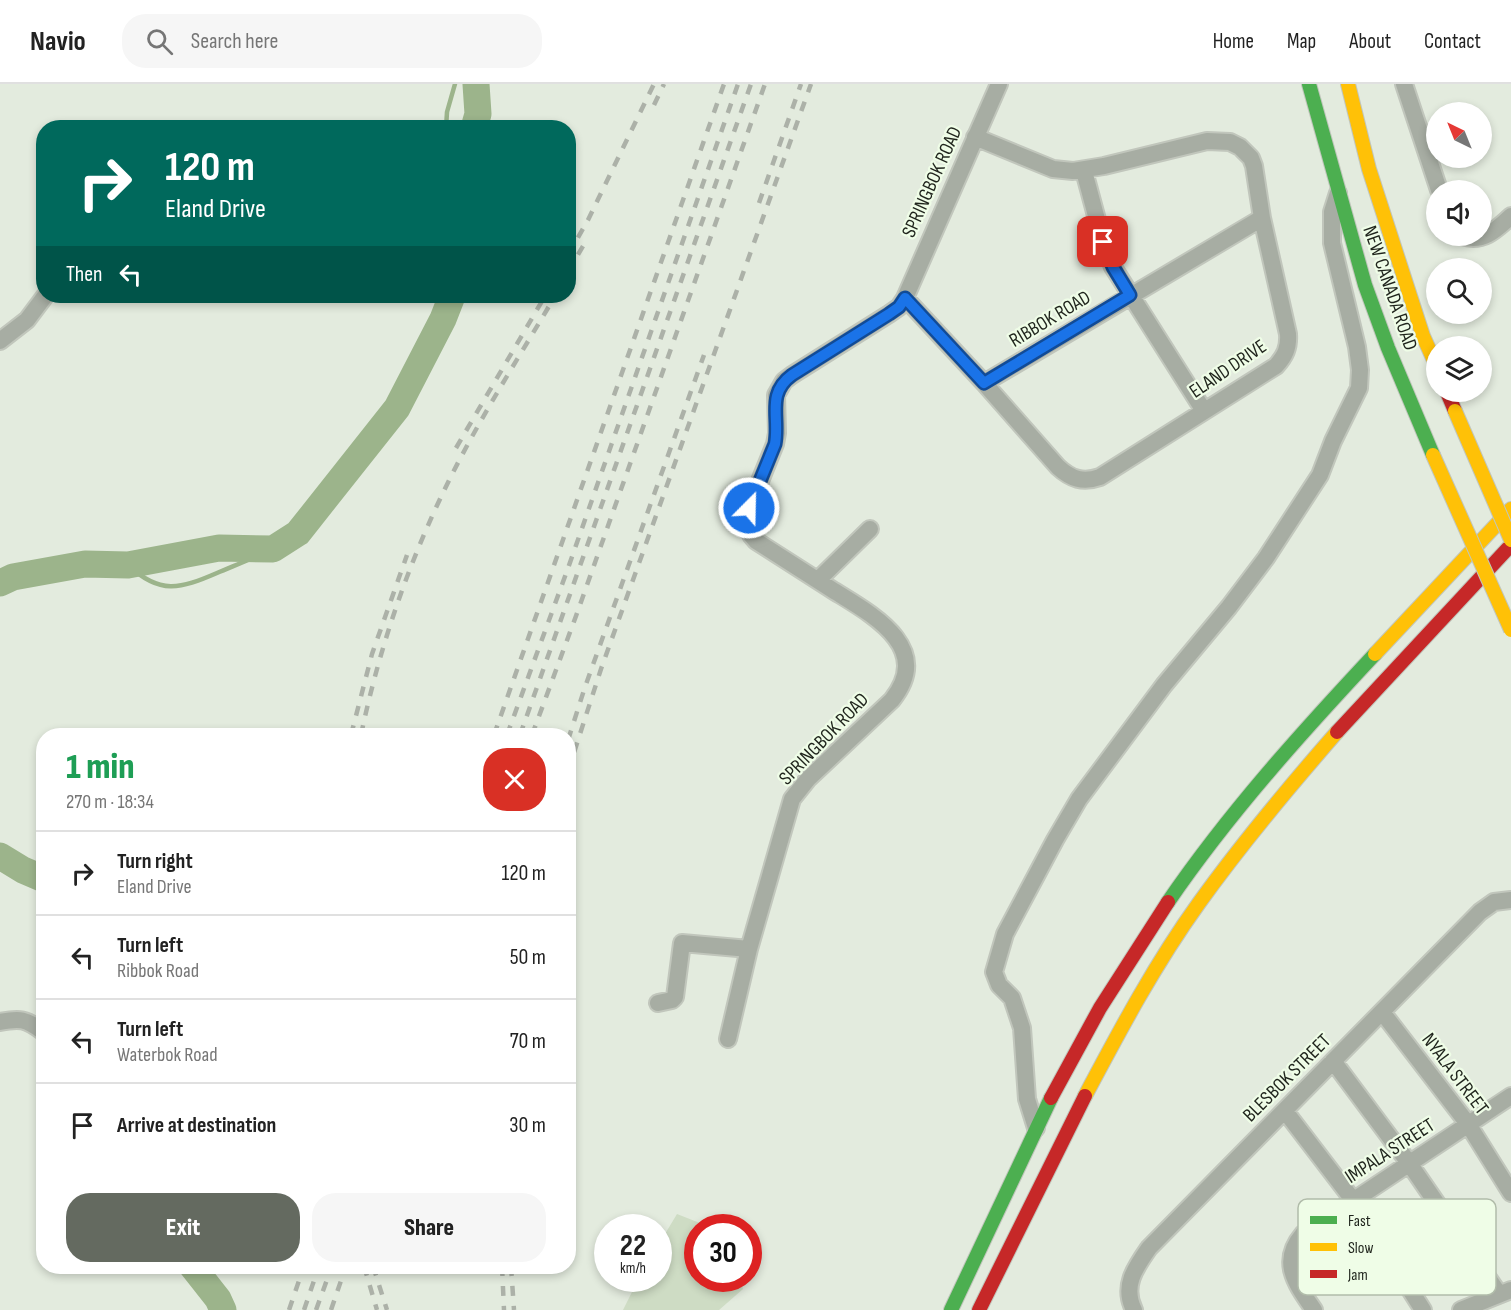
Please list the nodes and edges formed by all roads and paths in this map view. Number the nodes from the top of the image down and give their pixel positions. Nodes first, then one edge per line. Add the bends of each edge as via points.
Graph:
1 (999, 84) edge
2 (1309, 84) edge
3 (1348, 84) edge
4 (1404, 84) edge
5 (975, 137) junction
6 (1084, 171) junction
7 (1436, 180) edge
8 (1338, 193) junction
9 (1511, 216) edge
10 (1262, 218) junction
11 (1492, 234) edge
12 (1130, 295) junction
13 (905, 298) junction
14 (40, 303) edge
15 (0, 341) edge
16 (1426, 343) edge
17 (984, 383) junction
18 (1451, 402) edge
19 (1204, 411) junction
20 (1511, 509) edge
21 (870, 529) dead end
22 (1511, 540) edge
23 (1511, 545) edge
24 (818, 580) junction
25 (1511, 630) edge
26 (1510, 900) edge
27 (749, 949) junction
28 (658, 1004) dead end
29 (1382, 1012) junction
30 (0, 1022) edge
31 (36, 1026) edge
32 (728, 1039) dead end
33 (1333, 1061) junction
34 (1511, 1096) edge
35 (1285, 1111) junction
36 (1468, 1124) junction
37 (1036, 1128) junction
38 (1409, 1163) junction
39 (1511, 1193) edge
40 (1352, 1199) edge
41 (1355, 1199) edge
42 (1436, 1199) edge
43 (1298, 1241) edge
44 (1496, 1280) edge
45 (1298, 1287) edge
46 (1505, 1292) edge
47 (1304, 1295) edge
48 (1413, 1295) edge
49 (951, 1310) edge
50 (979, 1310) edge
51 (1134, 1310) edge
52 (1314, 1310) edge
53 (1423, 1310) edge
54 (1461, 1310) edge

1 - 5 street, SPRINGBOK ROAD
2 - 8 main road, NEW CANADA ROAD
3 - 16 main road, NEW CANADA ROAD via 1369,169
4 - 7 street
5 - 6 street, ELAND DRIVE via 1053,169
5 - 13 street, SPRINGBOK ROAD
6 - 10 street, ELAND DRIVE via 1200,142 1230,142 1244,150 1253,162
6 - 12 street via 1103,242
8 - 25 main road, NEW CANADA ROAD, bridge via 1384,337
8 - 37 street via 1332,212 1332,243 1357,347 1359,388 1320,475 1266,558 1079,799 1005,934 994,972 999,985 1012,998 1022,1028 1027,1099
9 - 11 street
10 - 12 street, RIBBOK ROAD
10 - 19 street, ELAND DRIVE via 1288,334 1287,351 1276,366
12 - 17 street, RIBBOK ROAD
12 - 19 street
13 - 17 street, ELAND DRIVE
13 - 24 street, SPRINGBOK ROAD via 889,314 792,375 776,395 775,444 747,513 756,541
14 - 15 street via 27,320
17 - 19 street, ELAND DRIVE via 1065,474 1086,481 1100,477
18 - 22 main road, bridge
20 - 37 main road via 1294,743 1224,826 1125,967 1078,1044
21 - 24 street
23 - 50 main road via 1336,734 1198,904 1134,1004
24 - 27 street, SPRINGBOK ROAD via 886,626 902,647 906,672 892,700 792,799
26 - 29 street, BLESBOK STREET via 1486,906
27 - 28 street via 682,943 675,997
27 - 32 street, SPRINGBOK ROAD
29 - 33 street, BLESBOK STREET
29 - 36 street, NYALA STREET
30 - 31 street via 16,1019
33 - 35 street, BLESBOK STREET
33 - 38 street
34 - 36 street, IMPALA STREET
35 - 40 street
35 - 51 street, BLESBOK STREET via 1149,1248 1129,1283
36 - 38 street, IMPALA STREET
36 - 39 street, NYALA STREET
37 - 49 main road
38 - 41 street, IMPALA STREET
38 - 42 street
43 - 45 street, IMPALA STREET via 1291,1256
44 - 46 street
46 - 54 street
47 - 52 street, IMPALA STREET
48 - 53 street

